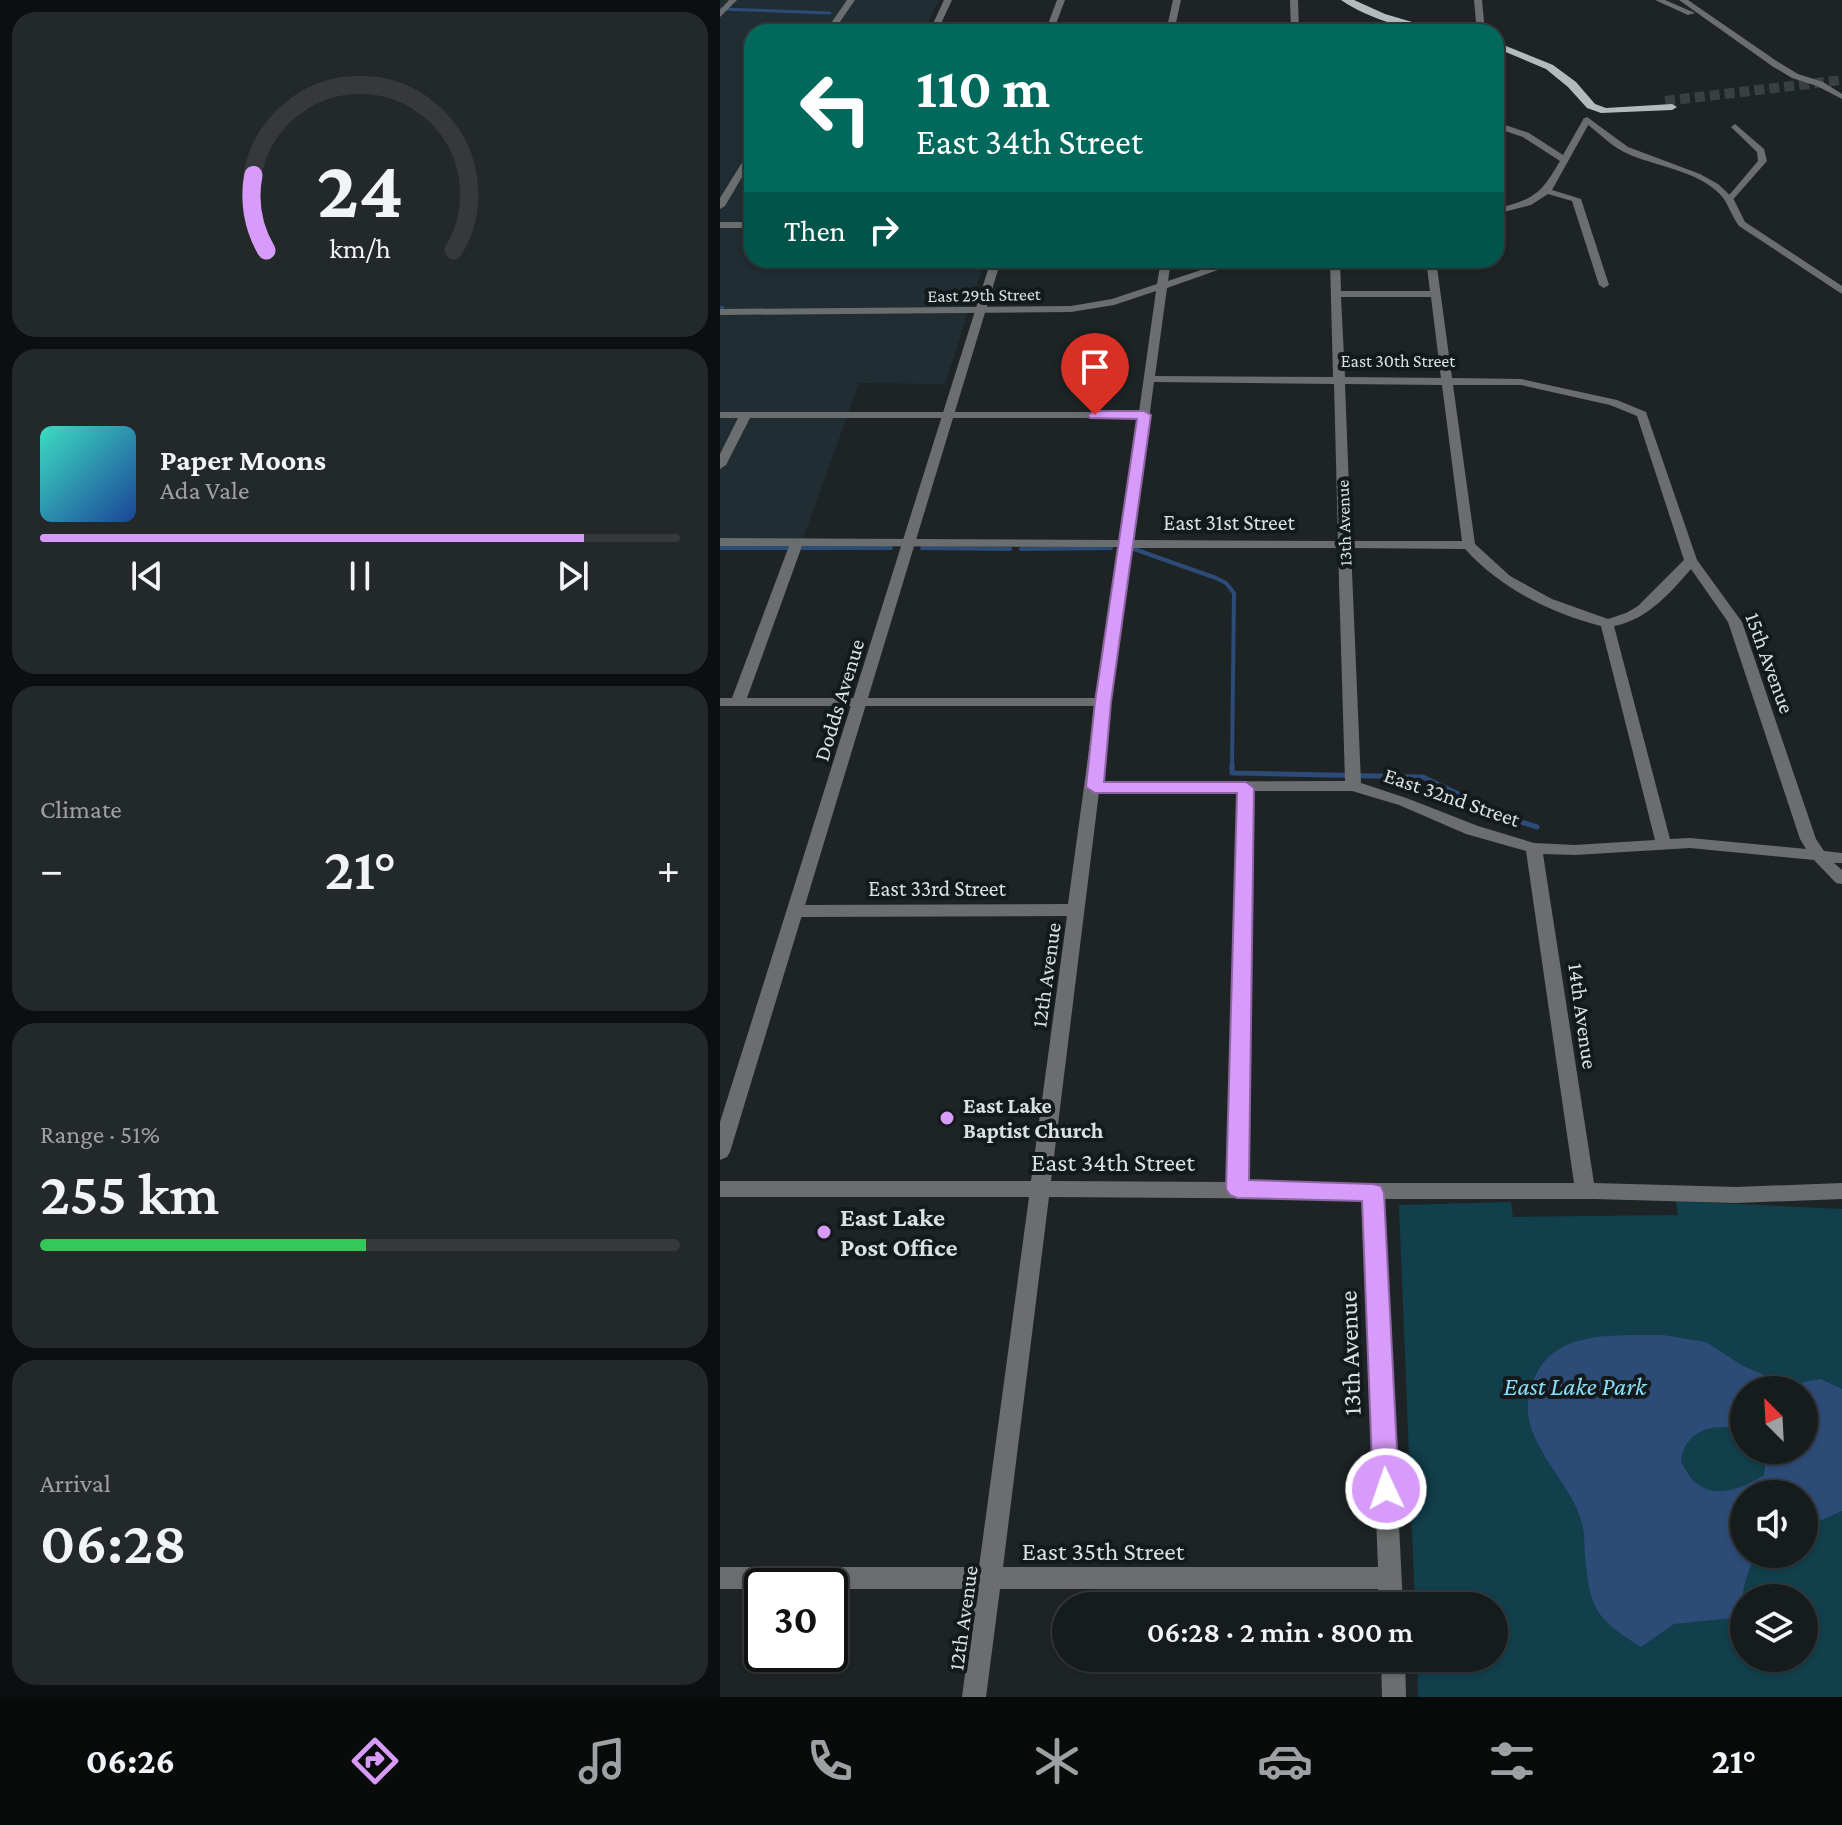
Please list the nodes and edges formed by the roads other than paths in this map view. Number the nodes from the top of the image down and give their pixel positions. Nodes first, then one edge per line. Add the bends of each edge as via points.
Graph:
1 (733, 0) edge
2 (851, 0) edge
3 (948, 0) edge
4 (1061, 0) edge
5 (1177, 0) edge
6 (1294, 0) edge
7 (1478, 0) edge
8 (1659, 0) edge
9 (1683, 0) edge
10 (1352, 1) edge
11 (723, 12) edge
12 (1715, 23) junction
13 (834, 24) edge
14 (937, 24) edge
15 (1052, 24) edge
16 (1172, 24) edge
17 (1295, 24) edge
18 (1410, 24) edge
19 (1480, 24) edge
20 (1504, 48) edge
21 (1840, 83) edge
22 (1823, 85) junction
23 (1576, 89) junction
24 (1842, 97) edge
25 (1634, 105) junction
26 (1610, 106) junction
27 (1591, 107) junction
28 (1587, 120) junction
29 (1735, 127) dead end
30 (1504, 128) edge
31 (1563, 159) junction
32 (744, 166) edge
33 (1547, 191) junction
34 (1730, 200) junction
35 (720, 206) edge
36 (1504, 209) edge
37 (720, 225) edge
38 (744, 225) edge
39 (993, 268) edge
40 (1165, 268) edge
41 (1219, 268) edge
42 (1335, 268) edge
43 (1432, 268) edge
44 (1604, 285) dead end
45 (1163, 288) junction
46 (1842, 291) edge
47 (1336, 294) junction
48 (1437, 294) junction
49 (980, 311) junction
50 (720, 312) edge
51 (1149, 379) junction
52 (1339, 379) junction
53 (1449, 379) junction
54 (1642, 414) joint
55 (720, 415) edge
56 (746, 415) junction
57 (949, 415) junction
58 (1144, 415) junction
59 (720, 465) edge
60 (720, 542) edge
61 (797, 542) junction
62 (910, 542) junction
63 (1128, 542) junction
64 (1344, 542) junction
65 (1469, 545) junction
66 (1691, 560) junction
67 (1607, 624) junction
68 (720, 702) edge
69 (738, 702) junction
70 (1103, 702) junction
71 (861, 703) junction
72 (1353, 786) junction
73 (1095, 787) junction
74 (1246, 788) junction
75 (1664, 845) junction
76 (1534, 848) junction
77 (1820, 858) junction
78 (1842, 858) edge
79 (1842, 879) edge
80 (1077, 910) junction
81 (796, 911) junction
82 (720, 1152) edge
83 (1039, 1187) junction
84 (720, 1189) edge
85 (1237, 1189) junction
86 (1585, 1191) junction
87 (1842, 1191) edge
88 (1373, 1193) junction
89 (720, 1578) edge
90 (1390, 1578) junction
91 (991, 1580) junction
92 (1390, 1592) edge
93 (1393, 1672) edge
94 (974, 1697) edge
95 (1394, 1697) edge

1 - 11 street
2 - 13 street
3 - 14 street
4 - 15 street
5 - 16 street
6 - 17 street
7 - 19 street
8 - 12 street
9 - 12 street
10 - 18 main road
12 - 22 street via 1795,76
20 - 23 main road via 1543,62
21 - 22 street
22 - 24 street
23 - 25 main road
23 - 26 main road
23 - 27 main road
25 - 26 main road
25 - 26 main road via 1668,104
26 - 27 main road
26 - 28 street
27 - 28 street
28 - 31 street
28 - 34 street via 1625,149 1697,176
29 - 34 street via 1761,151 1763,161
30 - 31 street
31 - 33 street
32 - 35 street
33 - 36 street
33 - 44 street via 1576,199
34 - 46 street via 1742,224
37 - 38 street
39 - 49 street, Dodds Avenue
40 - 45 street, 12th Avenue
41 - 45 street, East 29th Street
42 - 47 street, 13th Avenue
43 - 48 street
45 - 49 street, East 29th Street via 1083,308
45 - 51 street, 12th Avenue
47 - 48 street
47 - 52 street, 13th Avenue
48 - 53 street
49 - 50 street, East 29th Street
49 - 57 street, Dodds Avenue
51 - 52 street, East 30th Street
51 - 58 street, 12th Avenue
52 - 53 street, East 30th Street
52 - 64 street, 13th Avenue
53 - 54 street, East 30th Street via 1521,382 1613,402
53 - 65 street
54 - 66 street, 15th Avenue
55 - 56 street
56 - 57 street
56 - 59 street
57 - 58 street
57 - 62 street, Dodds Avenue
58 - 63 street, 12th Avenue
60 - 61 street, East 31st Street
61 - 62 street, East 31st Street
61 - 69 street
62 - 63 street, East 31st Street
62 - 71 street, Dodds Avenue
63 - 64 street, East 31st Street
63 - 70 street, 12th Avenue
64 - 65 street, East 31st Street
64 - 72 street, 13th Avenue
65 - 67 street via 1512,585
66 - 67 street via 1666,590 1632,615
66 - 77 street, 15th Avenue via 1735,622 1808,839
67 - 75 street
68 - 69 street
69 - 71 street
70 - 71 street
70 - 73 street, 12th Avenue
71 - 81 street, Dodds Avenue
72 - 74 street, East 32nd Street
72 - 76 street, East 32nd Street
73 - 74 street, East 32nd Street
73 - 80 street, 12th Avenue
74 - 85 street
75 - 76 street, East 32nd Street
75 - 77 street, East 32nd Street via 1690,843
76 - 86 street, 14th Avenue
77 - 78 street, East 32nd Street
77 - 79 street, 15th Avenue
80 - 81 street, East 33rd Street
80 - 83 street, 12th Avenue
81 - 82 street, Dodds Avenue
83 - 84 street, East 34th Street
83 - 85 street, East 34th Street
83 - 91 street, 12th Avenue
85 - 88 street, East 34th Street
86 - 87 street, East 34th Street via 1787,1196
86 - 88 street, East 34th Street
88 - 90 street, 13th Avenue
89 - 91 street, East 35th Street
90 - 91 street, East 35th Street
90 - 92 street, 13th Avenue
91 - 94 street, 12th Avenue
93 - 95 street

